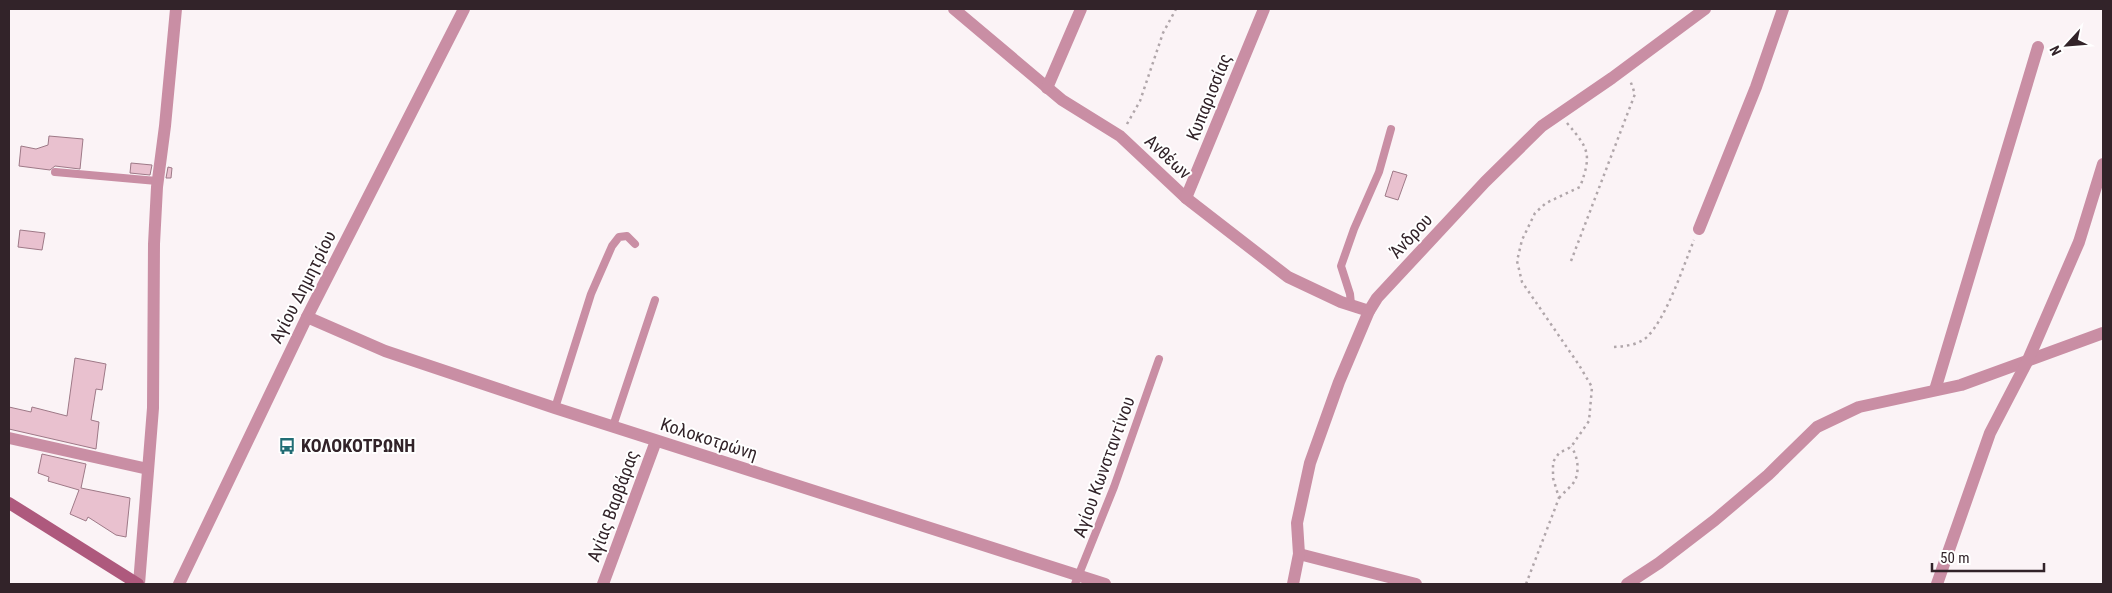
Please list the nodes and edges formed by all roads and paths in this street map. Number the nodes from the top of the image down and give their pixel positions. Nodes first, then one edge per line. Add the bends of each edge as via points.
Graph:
1 (176, 9) edge
2 (464, 9) edge
3 (954, 9) edge
4 (1081, 9) edge
5 (1176, 9) edge
6 (1264, 9) edge
7 (1704, 9) edge
8 (1784, 9) edge
9 (2038, 47) dead end
10 (1626, 68) junction
11 (1048, 88) junction
12 (1559, 115) junction
13 (1391, 129) dead end
14 (1120, 136) junction
15 (2103, 164) edge
16 (55, 172) dead end
17 (157, 181) junction
18 (1186, 198) junction
19 (1699, 230) joint
20 (635, 244) dead end
21 (1571, 261) dead end
22 (655, 300) dead end
23 (1351, 304) junction
24 (1369, 311) junction
25 (307, 317) junction
26 (2103, 333) edge
27 (1614, 347) dead end
28 (1159, 358) dead end
29 (2028, 360) junction
30 (1935, 390) junction
31 (555, 408) junction
32 (613, 426) junction
33 (9, 438) edge
34 (656, 441) junction
35 (1571, 447) junction
36 (148, 469) junction
37 (1559, 498) junction
38 (9, 503) edge
39 (1299, 554) junction
40 (121, 580) edge
41 (1076, 580) edge
42 (139, 584) edge
43 (179, 584) edge
44 (603, 584) edge
45 (1105, 584) edge
46 (1293, 584) edge
47 (1416, 584) edge
48 (1526, 584) edge
49 (1628, 584) edge
50 (1937, 584) edge

1 - 17 street
2 - 25 street, Αγίου Δημητρίου
3 - 11 street, Ανθέων
4 - 11 street
5 - 14 path via 1163,33 1140,101
6 - 18 street, Κυπαρισσίας
7 - 10 street, Άνδρου
8 - 19 street
9 - 30 street
10 - 12 street, Άνδρου
10 - 21 path via 1635,94
11 - 14 street, Ανθέων
12 - 24 street, Άνδρου via 1542,126 1485,182 1377,298
12 - 35 path via 1584,144 1587,167 1580,187 1546,203 1534,213 1517,261 1522,282 1592,387 1589,421
13 - 23 lane via 1379,172 1341,266
14 - 18 street, Ανθέων
15 - 29 street via 2079,242
16 - 17 lane
17 - 36 street via 154,408
18 - 23 street, Ανθέων via 1288,277
19 - 27 path via 1660,321 1646,338 1630,346
20 - 31 lane via 627,236 619,237 612,246 591,294
22 - 32 lane
23 - 24 street, Ανθέων
24 - 39 street, Άνδρου via 1310,463 1297,524
25 - 31 street, Κολοκοτρώνη via 385,351
25 - 43 street, Αγίου Δημητρίου
26 - 29 street
28 - 41 lane, Αγίου Κωνσταντίνου via 1114,487
29 - 30 street via 1961,385
29 - 50 street via 1990,433
30 - 49 street via 1859,407 1818,427 1715,520
31 - 32 street, Κολοκοτρώνη
32 - 34 street, Κολοκοτρώνη
33 - 36 street
34 - 41 street, Κολοκοτρώνη
34 - 44 street, Αγίας Βαρβάρας
35 - 37 path via 1577,456 1577,473 1574,483
35 - 37 path via 1559,453 1553,462 1553,478
36 - 42 street
37 - 48 path
38 - 40 main road
39 - 46 street, Άνδρου
39 - 47 street
40 - 42 main road
41 - 45 street, Κολοκοτρώνη

